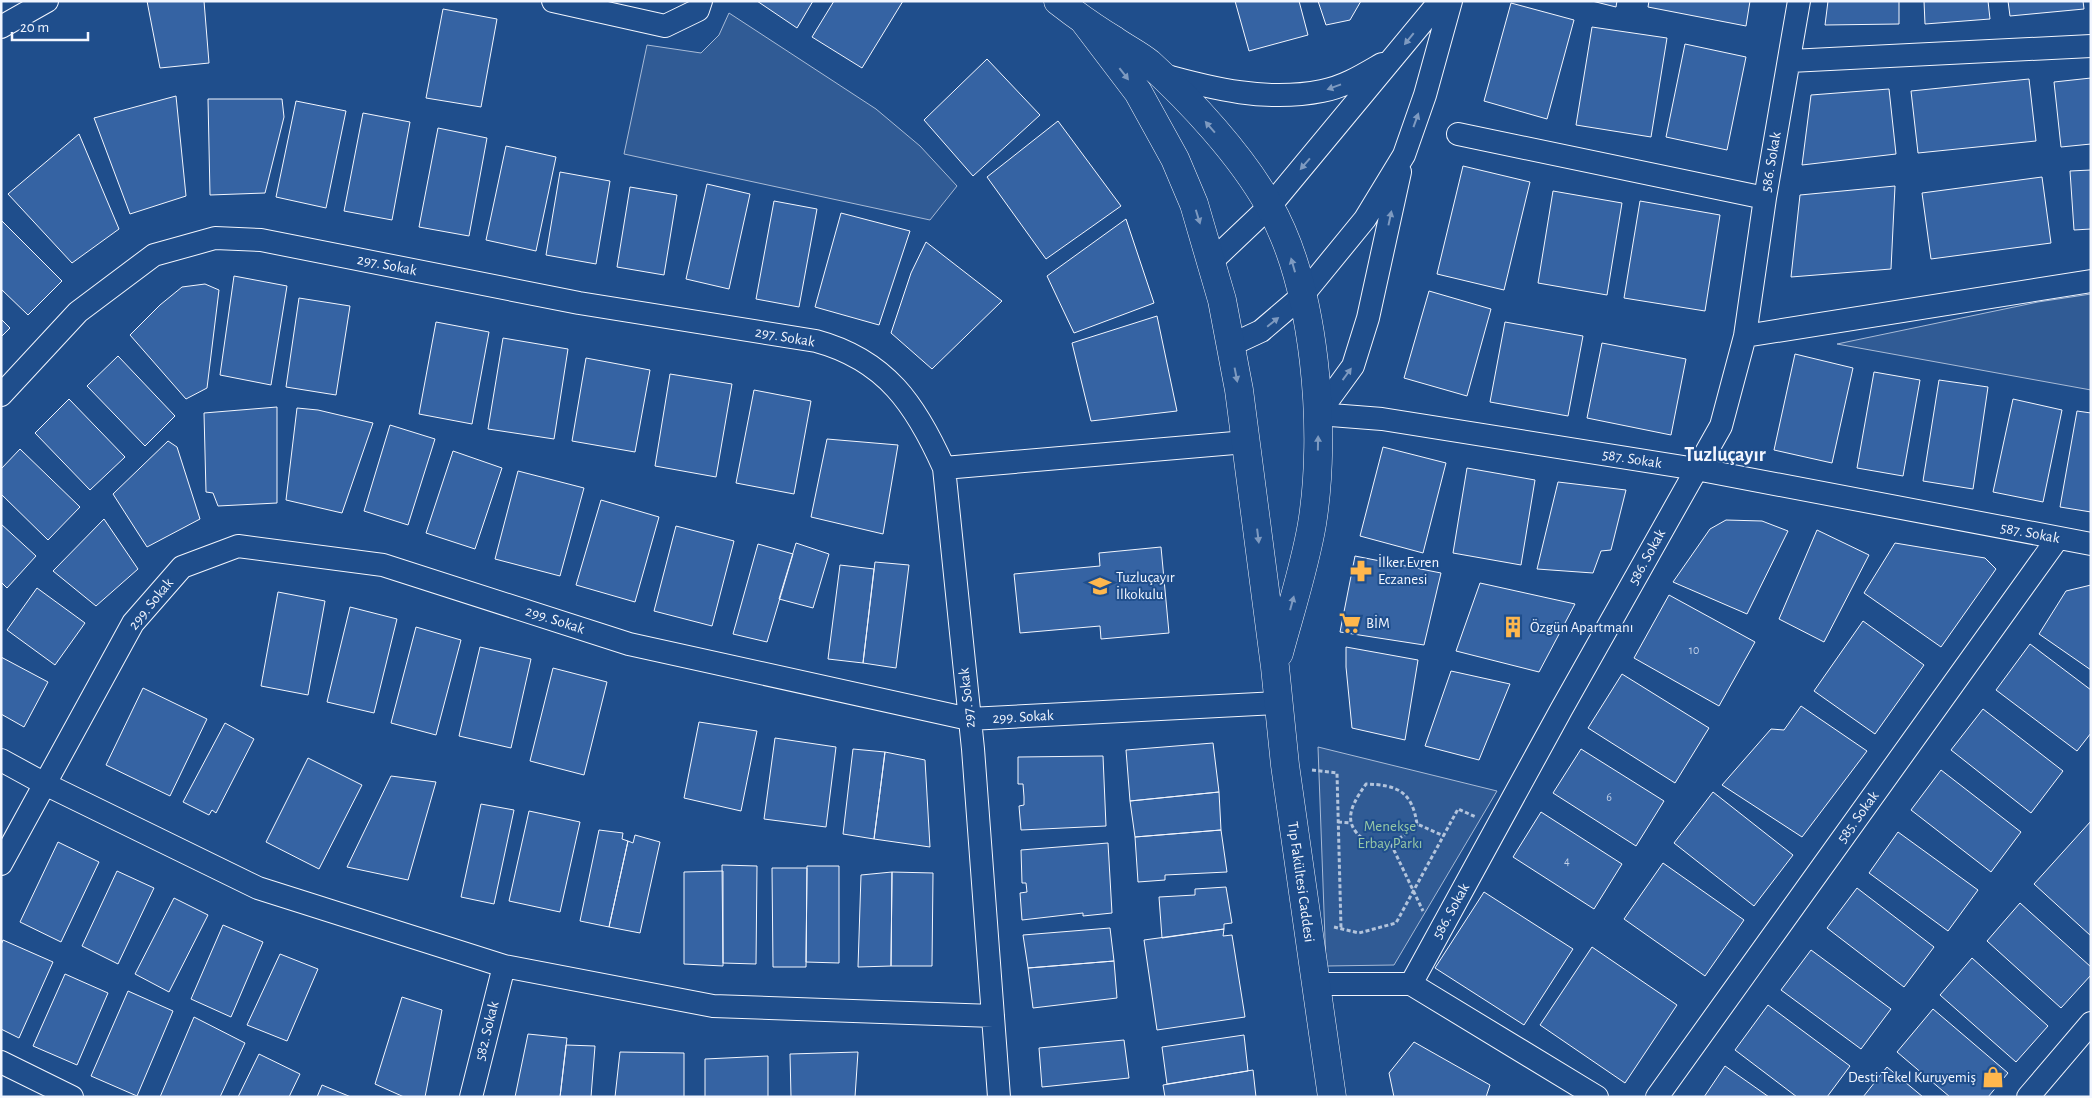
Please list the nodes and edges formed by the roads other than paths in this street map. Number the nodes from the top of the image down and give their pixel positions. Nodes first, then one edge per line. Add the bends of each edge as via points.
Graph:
1 (47, 1) edge
2 (553, 1) edge
3 (701, 1) edge
4 (1058, 1) edge
5 (1440, 1) edge
6 (1451, 1) edge
7 (1799, 1) edge
8 (1084, 21) junction
9 (1, 28) edge
10 (2091, 46) edge
11 (1393, 57) junction
12 (1790, 60) junction
13 (1159, 74) junction
14 (1458, 134) dead end
15 (1404, 155) junction
16 (1765, 198) junction
17 (1270, 206) junction
18 (1212, 262) junction
19 (2091, 282) edge
20 (1302, 296) junction
21 (1745, 336) junction
22 (1231, 346) junction
23 (1, 395) edge
24 (1318, 414) junction
25 (1246, 442) junction
26 (944, 468) junction
27 (1696, 469) junction
28 (2058, 538) junction
29 (2091, 544) edge
30 (1275, 667) junction
31 (1278, 703) junction
32 (969, 719) junction
33 (1, 760) edge
34 (46, 784) junction
35 (1, 864) edge
36 (504, 966) junction
37 (1316, 984) junction
38 (1411, 984) junction
39 (993, 1016) junction
40 (2091, 1023) edge
41 (1, 1062) edge
42 (72, 1097) edge
43 (471, 1097) edge
44 (999, 1097) edge
45 (1332, 1097) edge
46 (1598, 1097) edge
47 (1657, 1097) edge
48 (2028, 1097) edge

1 - 9 street
2 - 3 street via 665,26 698,10
4 - 8 main road
5 -> 11 street
15 -> 6 street via 1425,95
7 - 12 street, 586. Sokak
8 - 13 main road via 1147,62
8 -> 18 main road, Tıp Fakültesi Caddesi via 1138,92 1175,159 1194,204
10 - 12 street
11 -> 13 street via 1358,78 1324,91 1274,96 1213,89
11 -> 17 street
12 - 16 street, 586. Sokak
17 -> 13 main road via 1225,144
14 - 16 street
15 - 20 street via 1365,219
24 -> 15 street via 1353,366 1368,318
16 - 21 street, 586. Sokak
17 - 18 street
20 -> 17 main road via 1289,251
18 - 22 main road, Tıp Fakültesi Caddesi
19 - 21 street
22 -> 20 street via 1261,331
20 - 24 main road via 1313,358
21 - 27 street, 586. Sokak via 1721,426
22 -> 25 main road, Tıp Fakültesi Caddesi
23 - 26 street, 297. Sokak via 78,312 154,255 215,238 261,240 579,303 835,346 868,363 893,383 922,422
24 - 27 street, 587. Sokak via 1382,419
30 -> 24 main road via 1312,525 1318,464
25 - 26 street
25 -> 30 main road, Tıp Fakültesi Caddesi
26 - 32 street, 297. Sokak
27 - 28 street, 587. Sokak
27 - 38 street, 586. Sokak
28 - 29 street, 587. Sokak
28 - 47 street, 585. Sokak
30 - 31 main road, Tıp Fakültesi Caddesi
31 - 32 street, 299. Sokak
31 - 37 main road, Tıp Fakültesi Caddesi
32 - 34 street, 299. Sokak via 629,644 383,565 238,546 182,567 133,623
32 - 39 street, 297. Sokak
33 - 34 street
34 - 35 street, 299. Sokak
34 - 36 street via 258,888
36 - 39 street via 713,1006
36 - 43 street, 582. Sokak
37 - 38 street
37 - 45 main road, Tıp Fakültesi Caddesi
38 - 46 street
39 - 44 street, 297. Sokak
40 - 48 street
41 - 42 street

